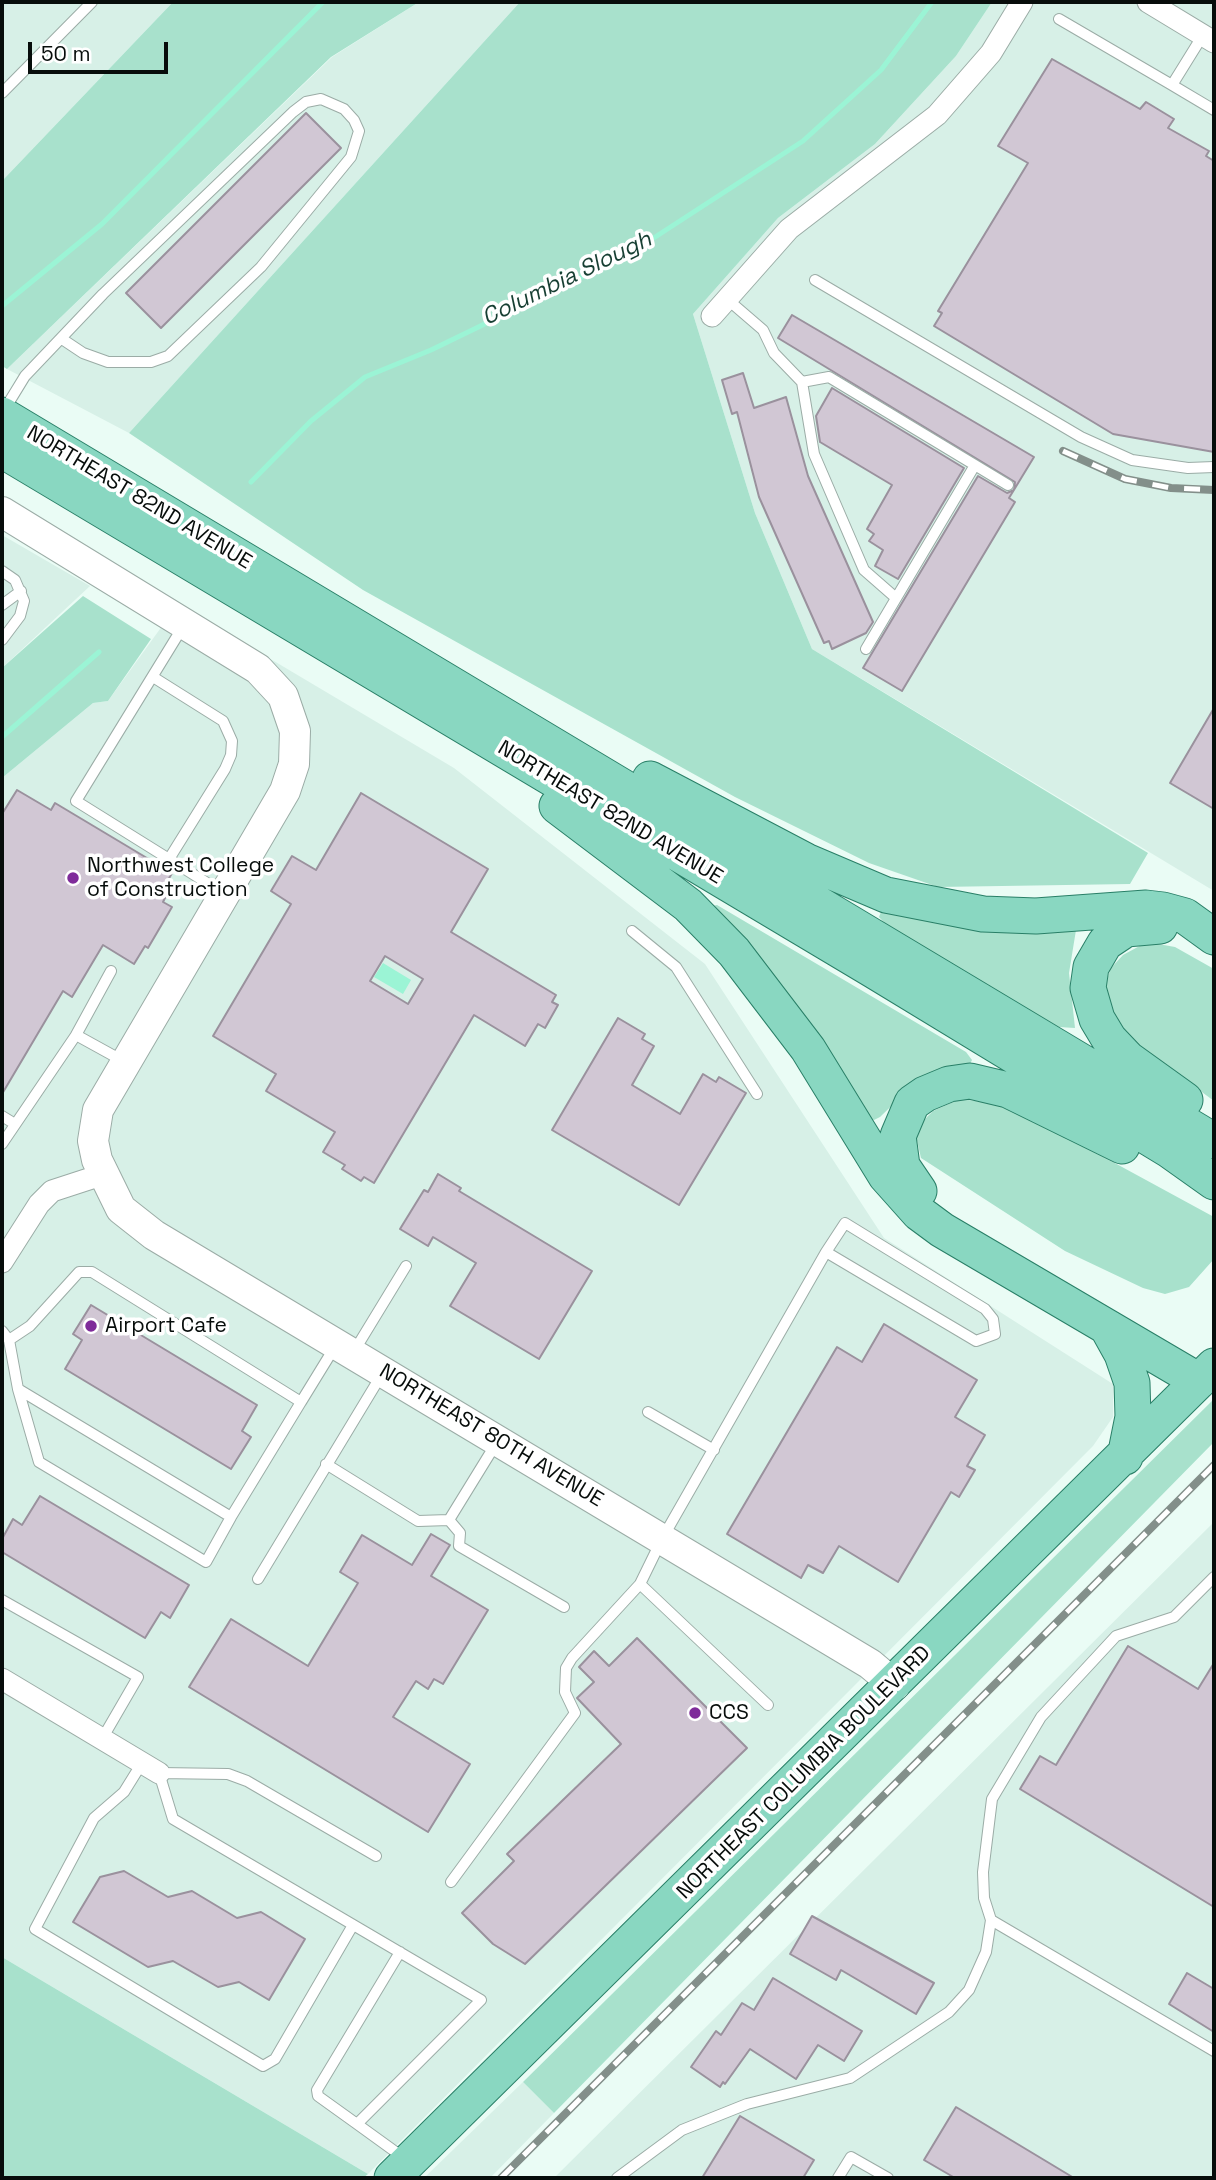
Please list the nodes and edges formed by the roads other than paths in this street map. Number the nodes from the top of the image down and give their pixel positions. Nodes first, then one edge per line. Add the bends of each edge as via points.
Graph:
1 (92, 2) edge
2 (1023, 2) edge
3 (1148, 2) edge
4 (1059, 19) dead end
5 (1209, 38) edge
6 (1172, 85) junction
7 (2, 93) edge
8 (1214, 110) edge
9 (815, 280) dead end
10 (727, 299) junction
11 (712, 316) dead end
12 (62, 340) junction
13 (802, 382) junction
14 (2, 415) edge
15 (2, 450) edge
16 (975, 465) junction
17 (1214, 467) edge
18 (1008, 485) dead end
19 (4, 517) edge
20 (2, 571) edge
21 (21, 591) junction
22 (896, 598) junction
23 (2, 605) edge
24 (186, 623) junction
25 (2, 640) edge
26 (866, 649) dead end
27 (376, 657) junction
28 (417, 665) junction
29 (153, 677) junction
30 (424, 703) junction
31 (169, 859) junction
32 (225, 894) junction
33 (632, 931) dead end
34 (1210, 935) edge
35 (111, 971) dead end
36 (76, 1035) junction
37 (125, 1062) junction
38 (757, 1094) dead end
39 (2, 1116) edge
40 (1214, 1122) edge
41 (15, 1124) junction
42 (1214, 1141) edge
43 (2, 1144) edge
44 (101, 1175) junction
45 (1214, 1182) edge
46 (1214, 1190) edge
47 (827, 1252) junction
48 (2, 1262) edge
49 (406, 1266) dead end
50 (1106, 1326) junction
51 (5, 1336) edge
52 (345, 1348) junction
53 (384, 1372) junction
54 (1208, 1372) edge
55 (18, 1389) junction
56 (301, 1402) junction
57 (648, 1412) dead end
58 (498, 1441) junction
59 (714, 1450) junction
60 (1125, 1457) junction
61 (326, 1464) junction
62 (231, 1517) junction
63 (449, 1520) junction
64 (662, 1539) junction
65 (1214, 1577) edge
66 (258, 1579) dead end
67 (640, 1584) junction
68 (2, 1600) edge
69 (564, 1607) dead end
70 (2, 1679) edge
71 (895, 1685) junction
72 (768, 1705) dead end
73 (102, 1739) junction
74 (151, 1768) junction
75 (376, 1856) dead end
76 (452, 1882) dead end
77 (991, 1920) junction
78 (353, 1925) junction
79 (400, 1952) junction
80 (1214, 2051) edge
81 (358, 2124) junction
82 (401, 2170) edge
83 (617, 2178) edge
84 (838, 2178) edge
85 (888, 2178) edge

1 - 7 lane
2 - 10 street via 990,53 937,115 789,229
3 - 5 street
4 - 6 lane
5 - 6 lane
6 - 8 lane
9 - 17 lane via 1081,437 1132,460
10 - 11 street
10 - 13 lane via 762,330 774,353
12 - 12 lane via 103,294 306,102 321,99 344,109 354,120 359,131 351,157 261,267 168,356 152,362 108,362 83,354
12 - 14 lane via 25,376
13 - 16 lane via 829,377
13 - 22 lane via 814,454 864,570
14 - 27 main road, NORTHEAST 82ND AVENUE
15 - 27 main road, NORTHEAST 82ND AVENUE
16 - 18 lane
16 - 22 lane
19 - 24 street, NORTHEAST 80TH AVENUE
20 - 21 lane
21 - 23 lane
21 - 25 lane via 20,616
22 - 26 lane
24 - 29 lane
24 - 32 street, NORTHEAST 80TH AVENUE via 236,653 274,684 291,712 295,731 297,747 290,779
27 - 28 main road, NORTHEAST 82ND AVENUE
27 - 30 main road, NORTHEAST 82ND AVENUE
28 - 34 main road via 549,725 806,861 886,895 983,914 1036,916 1155,909 1185,916
28 - 42 main road, NORTHEAST 82ND AVENUE
29 - 31 lane via 223,720 232,741 225,769
29 - 31 lane via 76,801
30 - 45 main road, NORTHEAST 82ND AVENUE via 896,984
30 - 50 main road via 517,779 646,871 734,952 808,1049 898,1192 919,1213
31 - 32 lane
32 - 37 street, NORTHEAST 80TH AVENUE
33 - 38 lane via 676,967
34 - 40 main road via 1153,926 1126,929 1105,943 1097,955 1087,988 1109,1040
35 - 36 lane
36 - 37 lane
36 - 41 lane
37 - 44 street, NORTHEAST 80TH AVENUE via 95,1123 93,1141
39 - 41 lane
41 - 43 lane
44 - 48 street via 52,1191
44 - 52 street, NORTHEAST 80TH AVENUE via 112,1197 133,1220
46 - 54 main road via 1008,1090 984,1083 949,1084 925,1094 912,1103 898,1136 902,1166 930,1200
47 - 47 lane via 976,1341 995,1334 985,1309 845,1223
47 - 59 lane
49 - 52 lane
50 - 54 main road
50 - 60 main road via 1132,1382 1133,1417
51 - 55 lane
51 - 56 lane via 30,1326 79,1272 92,1272
52 - 53 street, NORTHEAST 80TH AVENUE
52 - 56 lane
53 - 58 street, NORTHEAST 80TH AVENUE
53 - 61 lane
54 - 60 main road, NORTHEAST COLUMBIA BOULEVARD
55 - 62 lane
55 - 62 lane via 38,1462 206,1563
56 - 62 lane
57 - 59 lane
58 - 63 lane
58 - 64 street, NORTHEAST 80TH AVENUE
59 - 64 lane
60 - 71 main road, NORTHEAST COLUMBIA BOULEVARD
61 - 63 lane via 418,1521
61 - 66 lane
63 - 69 lane via 460,1533 459,1546
64 - 67 lane
64 - 71 street, NORTHEAST 80TH AVENUE via 870,1664
65 - 77 lane via 1174,1617 1116,1636 1041,1717 992,1799 983,1872
67 - 72 lane
67 - 76 lane via 572,1658 566,1668 565,1692 575,1713
68 - 73 lane via 138,1677
70 - 73 street
71 - 82 main road, NORTHEAST COLUMBIA BOULEVARD
73 - 74 street
74 - 75 lane via 228,1774 247,1781
74 - 78 lane via 173,1819
74 - 78 lane via 94,1818 35,1929 263,2066 275,2059
77 - 80 lane
77 - 83 lane via 981,1964 969,1990 949,2012 850,2078 747,2104 682,2130
78 - 79 lane
79 - 81 lane via 317,2090 318,2096
79 - 81 lane via 481,2000
81 - 82 lane
84 - 85 lane via 851,2157

